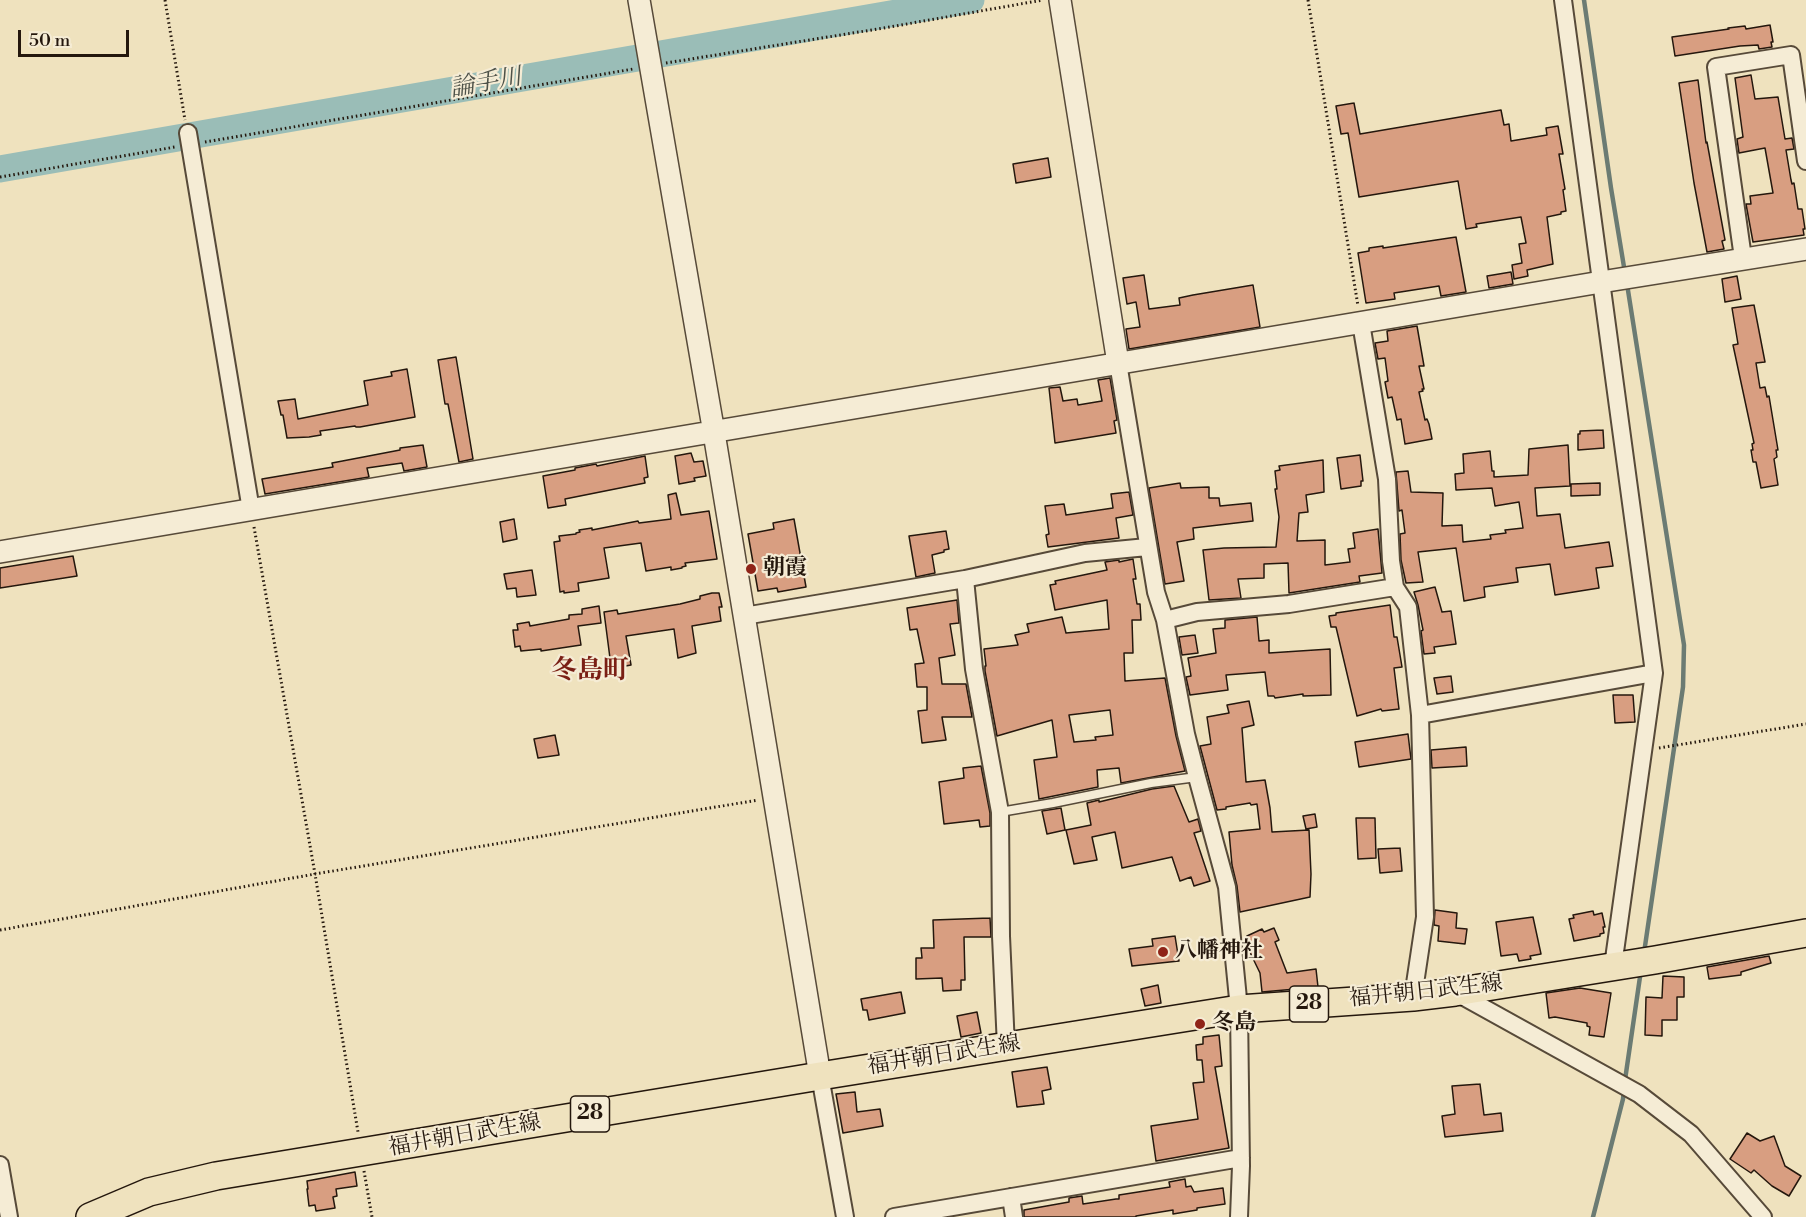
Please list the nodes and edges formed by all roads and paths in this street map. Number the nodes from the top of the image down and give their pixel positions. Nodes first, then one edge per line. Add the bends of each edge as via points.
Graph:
1 (165, 0) edge
2 (639, 0) edge
3 (1043, 0) edge
4 (1060, 0) edge
5 (1308, 0) edge
6 (1563, 0) edge
7 (651, 66) junction
8 (189, 139) junction
9 (1806, 161) edge
10 (0, 177) edge
11 (1806, 249) edge
12 (1743, 258) junction
13 (1613, 280) junction
14 (1361, 323) junction
15 (1118, 363) junction
16 (714, 433) junction
17 (251, 510) junction
18 (1147, 547) junction
19 (0, 552) edge
20 (965, 579) junction
21 (1395, 587) junction
22 (744, 616) junction
23 (1165, 620) junction
24 (1653, 673) junction
25 (1420, 715) junction
26 (1806, 724) edge
27 (1643, 751) junction
28 (1197, 777) junction
29 (774, 797) junction
30 (1000, 812) junction
31 (315, 874) junction
32 (0, 930) edge
33 (1806, 933) edge
34 (1617, 966) junction
35 (1455, 992) junction
36 (1413, 997) junction
37 (1239, 1009) junction
38 (1006, 1047) junction
39 (820, 1076) junction
40 (361, 1153) junction
41 (1241, 1158) junction
42 (0, 1165) edge
43 (1011, 1197) junction
44 (9, 1217) edge
45 (90, 1217) edge
46 (372, 1217) edge
47 (845, 1217) edge
48 (894, 1217) edge
49 (1014, 1217) edge
50 (1239, 1217) edge
51 (1763, 1217) edge

1 - 8 path
2 - 7 street
3 - 7 path
4 - 15 street
5 - 14 path
6 - 13 street
7 - 8 path
7 - 16 street
8 - 10 path
8 - 17 street
9 - 12 street via 1791,55 1716,68
11 - 12 street
12 - 13 street
13 - 14 street
13 - 24 street
14 - 15 street
14 - 21 street via 1387,479
15 - 16 street
15 - 18 street
16 - 17 street
16 - 22 street
17 - 19 street
17 - 31 path
18 - 20 street via 1084,552
18 - 23 street
20 - 22 street
20 - 30 street via 974,669
21 - 23 street via 1289,604 1197,612
21 - 25 street via 1408,607
22 - 29 street
23 - 28 street
24 - 25 street
24 - 27 street
25 - 36 street via 1425,917
26 - 27 path
27 - 34 street
28 - 30 lane
28 - 37 street via 1227,887
29 - 31 path
29 - 39 street
30 - 38 street
31 - 32 path
31 - 40 path
33 - 34 main road, 福井朝日武生線 / 28
34 - 35 main road, 福井朝日武生線 / 28
35 - 36 main road, 福井朝日武生線 / 28
35 - 51 street via 1639,1094 1692,1134
36 - 37 main road, 福井朝日武生線 / 28
37 - 38 main road, 福井朝日武生線 / 28
37 - 41 street
38 - 39 main road, 福井朝日武生線 / 28
39 - 40 main road, 福井朝日武生線 / 28
39 - 47 street
40 - 45 main road, 福井朝日武生線 / 28 via 216,1176 148,1192
40 - 46 path
41 - 43 street
41 - 50 street
42 - 44 street
43 - 48 street
43 - 49 street

